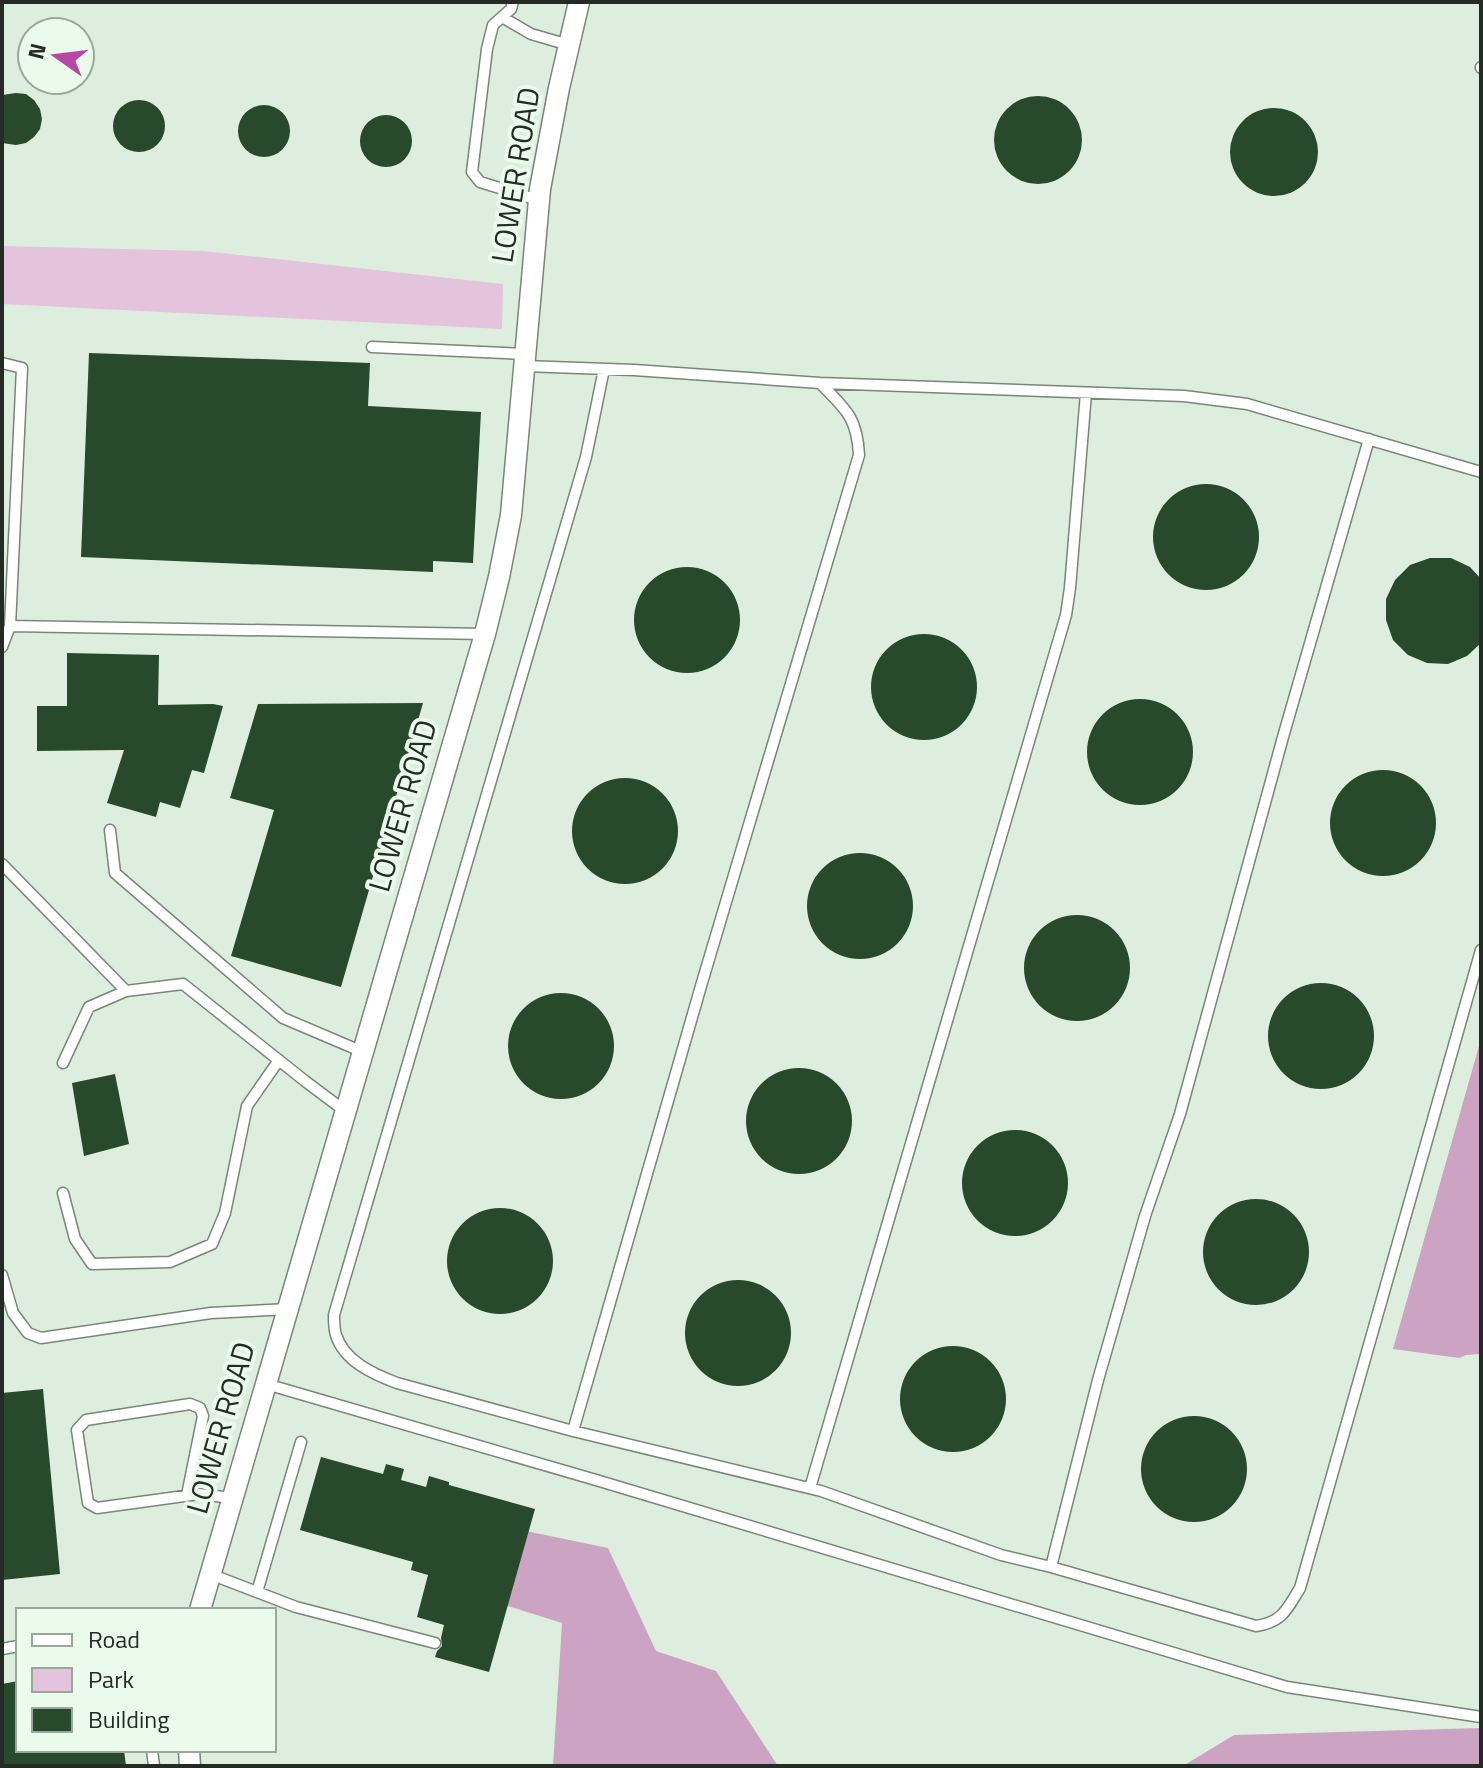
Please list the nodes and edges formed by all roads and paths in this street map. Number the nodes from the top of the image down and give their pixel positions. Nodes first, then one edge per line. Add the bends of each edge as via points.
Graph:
1 (513, 2) edge
2 (579, 2) edge
3 (502, 17) junction
4 (569, 45) junction
5 (538, 200) junction
6 (372, 347) dead end
7 (524, 360) junction
8 (2, 363) edge
9 (604, 369) junction
10 (820, 383) junction
11 (1086, 393) junction
12 (1369, 439) junction
13 (1481, 472) edge
14 (10, 626) junction
15 (485, 634) junction
16 (2, 647) edge
17 (110, 830) dead end
18 (2, 864) edge
19 (1481, 950) edge
20 (126, 991) junction
21 (363, 1052) junction
22 (279, 1060) junction
23 (63, 1063) dead end
24 (345, 1111) junction
25 (63, 1193) dead end
26 (2, 1275) edge
27 (288, 1309) junction
28 (8, 1314) edge
29 (266, 1384) junction
30 (573, 1431) junction
31 (301, 1442) dead end
32 (810, 1488) junction
33 (187, 1495) junction
34 (232, 1498) junction
35 (1051, 1567) junction
36 (210, 1574) junction
37 (257, 1592) junction
38 (201, 1608) edge
39 (435, 1643) dead end
40 (1481, 1717) edge

1 - 3 lane
2 - 4 street, LOWER ROAD
3 - 4 lane via 531,34
3 - 5 lane via 493,25 487,49 472,172 480,182
4 - 5 street, LOWER ROAD
5 - 7 street, LOWER ROAD
6 - 7 lane
7 - 9 lane
7 - 15 street, LOWER ROAD via 511,515
8 - 14 lane via 22,368
9 - 10 lane
9 - 30 lane via 586,457 334,1315 336,1336 350,1357 371,1373
10 - 11 lane
10 - 30 lane via 848,413 859,455
11 - 12 lane via 1219,399
11 - 32 lane via 1066,615
12 - 13 lane
12 - 35 lane via 1180,1114 1119,1305
14 - 15 lane
14 - 16 lane
15 - 21 street, LOWER ROAD
17 - 21 lane via 115,873 283,1018
18 - 20 lane
19 - 35 lane via 1306,1569 1289,1607 1270,1624 1256,1626
20 - 22 lane via 183,984
20 - 23 lane via 89,1007
21 - 24 street, LOWER ROAD
22 - 24 lane
22 - 25 lane via 247,1106 225,1213 212,1244 170,1262 92,1264 75,1239
24 - 27 street, LOWER ROAD
26 - 28 lane
27 - 28 lane via 211,1313 41,1338
27 - 29 street, LOWER ROAD
29 - 34 street, LOWER ROAD
29 - 40 lane via 1287,1687
30 - 32 lane
31 - 37 lane
32 - 35 lane via 1001,1555
33 - 33 lane via 97,1508 88,1503 77,1430 86,1420 190,1404 200,1408 203,1416
33 - 34 lane
34 - 36 street, LOWER ROAD
36 - 37 lane
36 - 38 street, LOWER ROAD
37 - 39 lane

